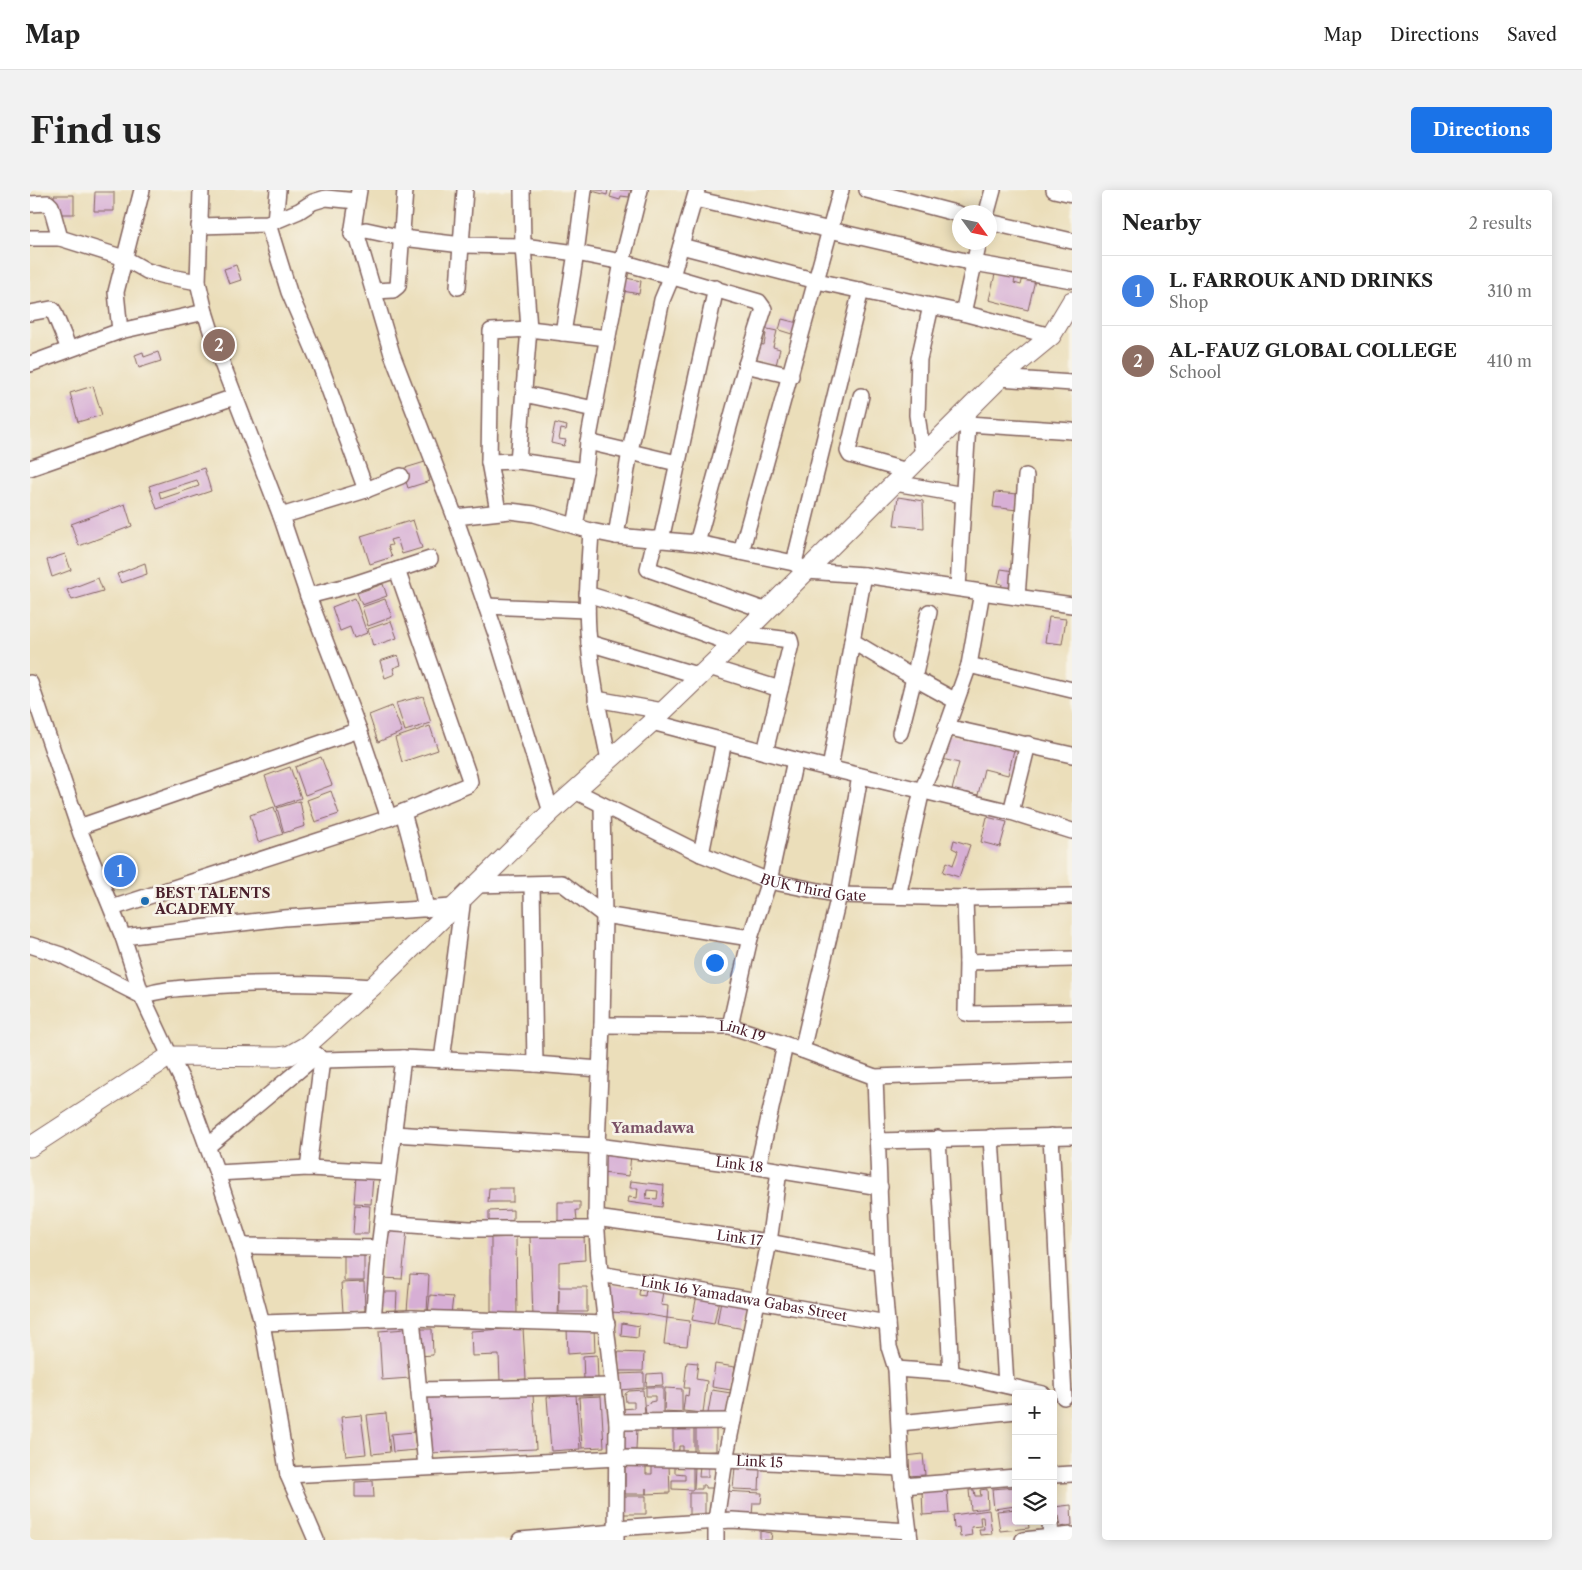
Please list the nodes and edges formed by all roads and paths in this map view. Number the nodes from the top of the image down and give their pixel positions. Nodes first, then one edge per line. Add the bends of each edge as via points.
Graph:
1 (142, 190) edge
2 (201, 190) edge
3 (278, 190) edge
4 (405, 190) edge
5 (465, 190) edge
6 (522, 190) edge
7 (584, 190) edge
8 (640, 190) edge
9 (842, 190) edge
10 (867, 190) edge
11 (993, 190) edge
12 (1054, 190) edge
13 (696, 194) edge
14 (1072, 194) edge
15 (358, 195) edge
16 (30, 204) edge
17 (989, 205) edge
18 (952, 212) edge
19 (271, 222) junction
20 (997, 224) edge
21 (199, 226) junction
22 (830, 229) junction
23 (352, 234) junction
24 (30, 238) edge
25 (60, 238) junction
26 (403, 238) junction
27 (1072, 241) edge
28 (462, 245) junction
29 (523, 246) junction
30 (682, 246) junction
31 (977, 250) edge
32 (576, 252) junction
33 (124, 258) junction
34 (622, 262) junction
35 (974, 263) junction
36 (672, 276) junction
37 (1072, 280) edge
38 (817, 281) junction
39 (198, 282) junction
40 (458, 287) dead end
41 (716, 288) junction
42 (861, 290) junction
43 (374, 291) junction
44 (1072, 301) edge
45 (931, 306) junction
46 (205, 312) junction
47 (30, 313) edge
48 (963, 313) junction
49 (529, 329) junction
50 (120, 331) junction
51 (563, 333) junction
52 (1051, 336) junction
53 (608, 338) junction
54 (69, 349) junction
55 (30, 364) edge
56 (746, 366) junction
57 (791, 376) junction
58 (1000, 378) junction
59 (1072, 383) edge
60 (524, 394) junction
61 (861, 396) dead end
62 (234, 397) junction
63 (594, 409) junction
64 (960, 425) junction
65 (1072, 431) edge
66 (588, 442) junction
67 (630, 451) junction
68 (922, 456) junction
69 (518, 461) junction
70 (489, 462) junction
71 (677, 463) junction
72 (30, 468) edge
73 (585, 471) junction
74 (401, 476) dead end
75 (1026, 476) dead end
76 (901, 477) junction
77 (366, 490) junction
78 (964, 495) junction
79 (498, 511) junction
80 (281, 516) junction
81 (455, 517) junction
82 (575, 526) junction
83 (590, 531) junction
84 (616, 536) junction
85 (658, 540) junction
86 (697, 543) junction
87 (741, 552) junction
88 (430, 559) dead end
89 (800, 567) junction
90 (396, 570) junction
91 (864, 575) junction
92 (958, 588) junction
93 (982, 592) junction
94 (588, 594) junction
95 (308, 596) junction
96 (1017, 597) junction
97 (1072, 605) edge
98 (486, 606) junction
99 (587, 610) junction
100 (767, 610) junction
101 (929, 612) dead end
102 (738, 639) junction
103 (852, 641) junction
104 (589, 643) junction
105 (969, 665) junction
106 (704, 671) junction
107 (914, 678) junction
108 (30, 683) edge
109 (780, 689) junction
110 (1072, 690) edge
111 (596, 699) junction
112 (956, 701) junction
113 (657, 716) junction
114 (946, 727) junction
115 (359, 730) junction
116 (900, 733) dead end
117 (724, 741) junction
118 (1028, 744) junction
119 (765, 752) junction
120 (1072, 755) edge
121 (609, 760) junction
122 (795, 760) junction
123 (830, 768) junction
124 (860, 776) junction
125 (575, 790) junction
126 (922, 790) junction
127 (602, 805) junction
128 (551, 812) junction
129 (1011, 812) junction
130 (396, 815) junction
131 (79, 827) junction
132 (1072, 830) edge
133 (701, 854) junction
134 (769, 881) junction
135 (532, 885) junction
136 (839, 895) junction
137 (898, 896) junction
138 (1072, 896) edge
139 (464, 897) junction
140 (965, 898) junction
141 (112, 908) junction
142 (426, 909) junction
143 (604, 915) junction
144 (123, 937) junction
145 (750, 938) junction
146 (30, 945) edge
147 (1072, 958) edge
148 (967, 962) junction
149 (372, 987) junction
150 (142, 996) junction
151 (1072, 1012) edge
152 (602, 1025) junction
153 (730, 1026) junction
154 (785, 1045) junction
155 (802, 1050) junction
156 (315, 1054) junction
157 (170, 1056) junction
158 (403, 1058) junction
159 (442, 1060) junction
160 (535, 1064) junction
161 (600, 1069) junction
162 (1072, 1070) edge
163 (875, 1077) junction
164 (393, 1134) junction
165 (1051, 1136) junction
166 (1072, 1136) edge
167 (992, 1137) junction
168 (938, 1138) junction
169 (877, 1141) junction
170 (30, 1146) edge
171 (208, 1146) junction
172 (597, 1146) junction
173 (758, 1167) junction
174 (308, 1168) junction
175 (779, 1171) junction
176 (388, 1172) junction
177 (217, 1173) junction
178 (880, 1188) junction
179 (596, 1223) junction
180 (382, 1224) junction
181 (770, 1242) junction
182 (241, 1246) junction
183 (379, 1248) junction
184 (882, 1263) junction
185 (600, 1274) junction
186 (757, 1301) junction
187 (412, 1318) junction
188 (373, 1320) junction
189 (262, 1323) junction
190 (887, 1323) junction
191 (607, 1324) junction
192 (896, 1369) junction
193 (951, 1373) junction
194 (1006, 1385) junction
195 (613, 1386) junction
196 (419, 1390) junction
197 (1027, 1390) edge
198 (1063, 1397) edge
199 (1012, 1410) edge
200 (733, 1421) junction
201 (617, 1422) junction
202 (900, 1424) junction
203 (618, 1458) junction
204 (725, 1460) junction
205 (426, 1468) junction
206 (901, 1468) junction
207 (1072, 1474) edge
208 (288, 1475) junction
209 (1057, 1475) edge
210 (1012, 1477) edge
211 (903, 1486) junction
212 (716, 1520) junction
213 (1050, 1525) edge
214 (616, 1533) edge
215 (1072, 1535) edge
216 (909, 1536) edge
217 (1051, 1538) edge
218 (316, 1540) edge
219 (520, 1540) edge
220 (716, 1540) edge
221 (1023, 1540) edge

1 - 33 street
2 - 21 street
3 - 19 street
4 - 26 street
5 - 28 street
6 - 29 street
7 - 32 street
8 - 34 street
9 - 22 street
10 - 18 street
11 - 17 street
12 - 14 street
13 - 22 street
13 - 30 street
15 - 19 street via 313,202 300,211
15 - 23 street
16 - 25 street via 48,203 51,206
19 - 21 street
19 - 77 street via 289,292 319,362
20 - 27 street
21 - 39 street
22 - 35 street
22 - 38 street
23 - 26 street via 366,230
23 - 43 street via 358,239
24 - 25 street
25 - 33 street
26 - 28 street
26 - 43 street via 398,286 393,290
28 - 29 street
28 - 40 street
29 - 32 street
29 - 49 street
30 - 36 street
30 - 38 street
31 - 35 street
32 - 34 street
32 - 51 street
33 - 39 street via 147,271
33 - 50 street via 116,292
34 - 36 street
34 - 53 street
35 - 37 street
35 - 48 street
36 - 41 street
36 - 67 street via 662,300
38 - 42 street
38 - 57 street
39 - 46 street
41 - 56 street via 759,302 764,309
41 - 71 street
42 - 45 street
42 - 89 street
43 - 81 street via 392,354
44 - 52 street
45 - 48 street
45 - 68 street via 919,358 917,415
46 - 50 street
46 - 62 street
47 - 54 street via 53,310
48 - 52 street
49 - 51 street
49 - 60 street
49 - 70 street via 491,331
50 - 54 street
51 - 53 street
52 - 58 street
53 - 63 street
54 - 55 street
56 - 57 street
56 - 86 street
57 - 87 street
58 - 59 street
58 - 64 street
60 - 63 street
60 - 69 street
61 - 76 street via 848,451 850,455
62 - 72 street
62 - 80 street
63 - 66 street
64 - 65 street
64 - 68 street
64 - 78 street
66 - 67 street
66 - 73 street
67 - 71 street
67 - 84 street
68 - 76 street
69 - 70 street
69 - 73 street
70 - 79 street
71 - 85 street
73 - 82 street
74 - 77 street
75 - 96 street
76 - 78 street
76 - 89 street
77 - 80 street
78 - 92 street
79 - 81 street
79 - 82 street via 534,514
80 - 95 street
81 - 98 street
82 - 83 street
83 - 84 street
83 - 94 street
84 - 85 street
85 - 86 street
85 - 100 street via 648,569
86 - 87 street
87 - 89 street
88 - 90 street
89 - 91 street
89 - 100 street
90 - 95 street
90 - 130 street via 470,782
91 - 92 street
91 - 103 street
92 - 93 street
93 - 96 street
93 - 105 street
94 - 99 street
94 - 102 street
95 - 115 street
96 - 97 street
98 - 99 street
98 - 128 street
99 - 104 street
100 - 102 street
101 - 107 street
102 - 106 street
102 - 109 street via 790,640
103 - 107 street
103 - 123 street
104 - 106 street
104 - 111 street
105 - 110 street
105 - 112 street
106 - 109 street
106 - 113 street
107 - 112 street
107 - 116 street
108 - 131 street
109 - 119 street
111 - 113 street
111 - 121 street
112 - 114 street
113 - 117 street
113 - 121 street
114 - 118 street
114 - 126 street
115 - 130 street
115 - 131 street
117 - 119 street
117 - 133 street
118 - 120 street
118 - 129 street
119 - 122 street
121 - 125 street
122 - 123 street
122 - 134 street
123 - 124 street
124 - 126 street
124 - 136 street
125 - 127 street, BUK Third Gate
125 - 128 street
126 - 129 street
126 - 137 street
127 - 133 street, BUK Third Gate
127 - 143 street
128 - 139 street
129 - 132 street
130 - 141 street
130 - 142 street via 417,864
131 - 141 street
133 - 134 street, BUK Third Gate
134 - 136 street, BUK Third Gate
134 - 145 street
135 - 139 street
135 - 143 street via 562,883
135 - 160 street
136 - 137 street, BUK Third Gate
136 - 155 street
137 - 140 street, BUK Third Gate
138 - 140 street, BUK Third Gate
139 - 142 street
139 - 149 street
139 - 159 street
140 - 148 street
141 - 144 street
142 - 144 street via 284,918
143 - 145 street
143 - 152 street
144 - 150 street
145 - 153 street
146 - 150 street via 61,955
147 - 148 street
148 - 151 street via 966,1013
149 - 150 street via 255,982 160,990
149 - 156 street
150 - 157 street
152 - 153 street, Link 19
152 - 161 street
153 - 154 street, Link 19
154 - 155 street, Link 19
154 - 173 street
155 - 163 street, Link 19
156 - 157 street
156 - 158 street
156 - 171 street
156 - 174 street
157 - 170 street
157 - 171 street
158 - 159 street
158 - 164 street
159 - 160 street
160 - 161 street
161 - 172 street
162 - 163 street
163 - 169 street
164 - 172 street, Link 18
164 - 176 street
165 - 166 street
165 - 167 street
165 - 198 street
167 - 168 street
167 - 194 street
168 - 169 street
168 - 193 street
169 - 178 street
171 - 177 street
172 - 173 street, Link 18
172 - 179 street
173 - 175 street, Link 18
174 - 176 street
174 - 177 street
175 - 178 street, Link 18
175 - 181 street
176 - 180 street
177 - 182 street
178 - 184 street
179 - 180 street, Link 17 via 469,1229
179 - 181 street, Link 17
179 - 185 street
180 - 183 street
181 - 184 street, Link 17
181 - 186 street
182 - 183 street
182 - 189 street
183 - 188 street
184 - 190 street
185 - 186 street, Link 16 Yamadawa Gabas Street
185 - 191 street
186 - 190 street, Link 16 Yamadawa Gabas Street
186 - 200 street
187 - 188 street
187 - 191 street
187 - 196 street
188 - 189 street
189 - 208 street
190 - 192 street via 889,1347
191 - 195 street
192 - 193 street
192 - 202 street
193 - 194 street
194 - 197 street
195 - 196 street
195 - 201 street
196 - 205 street
199 - 202 street
200 - 201 street
200 - 204 street
201 - 203 street
202 - 206 street
203 - 204 street, Link 15
203 - 205 street, Link 15
203 - 214 street
204 - 206 street, Link 15
204 - 212 street
205 - 208 street, Link 15
206 - 211 street
207 - 209 street
208 - 218 street
210 - 211 street
211 - 216 street
212 - 214 street
212 - 216 street
212 - 220 street
213 - 217 street
214 - 219 street
215 - 217 street
217 - 221 street

